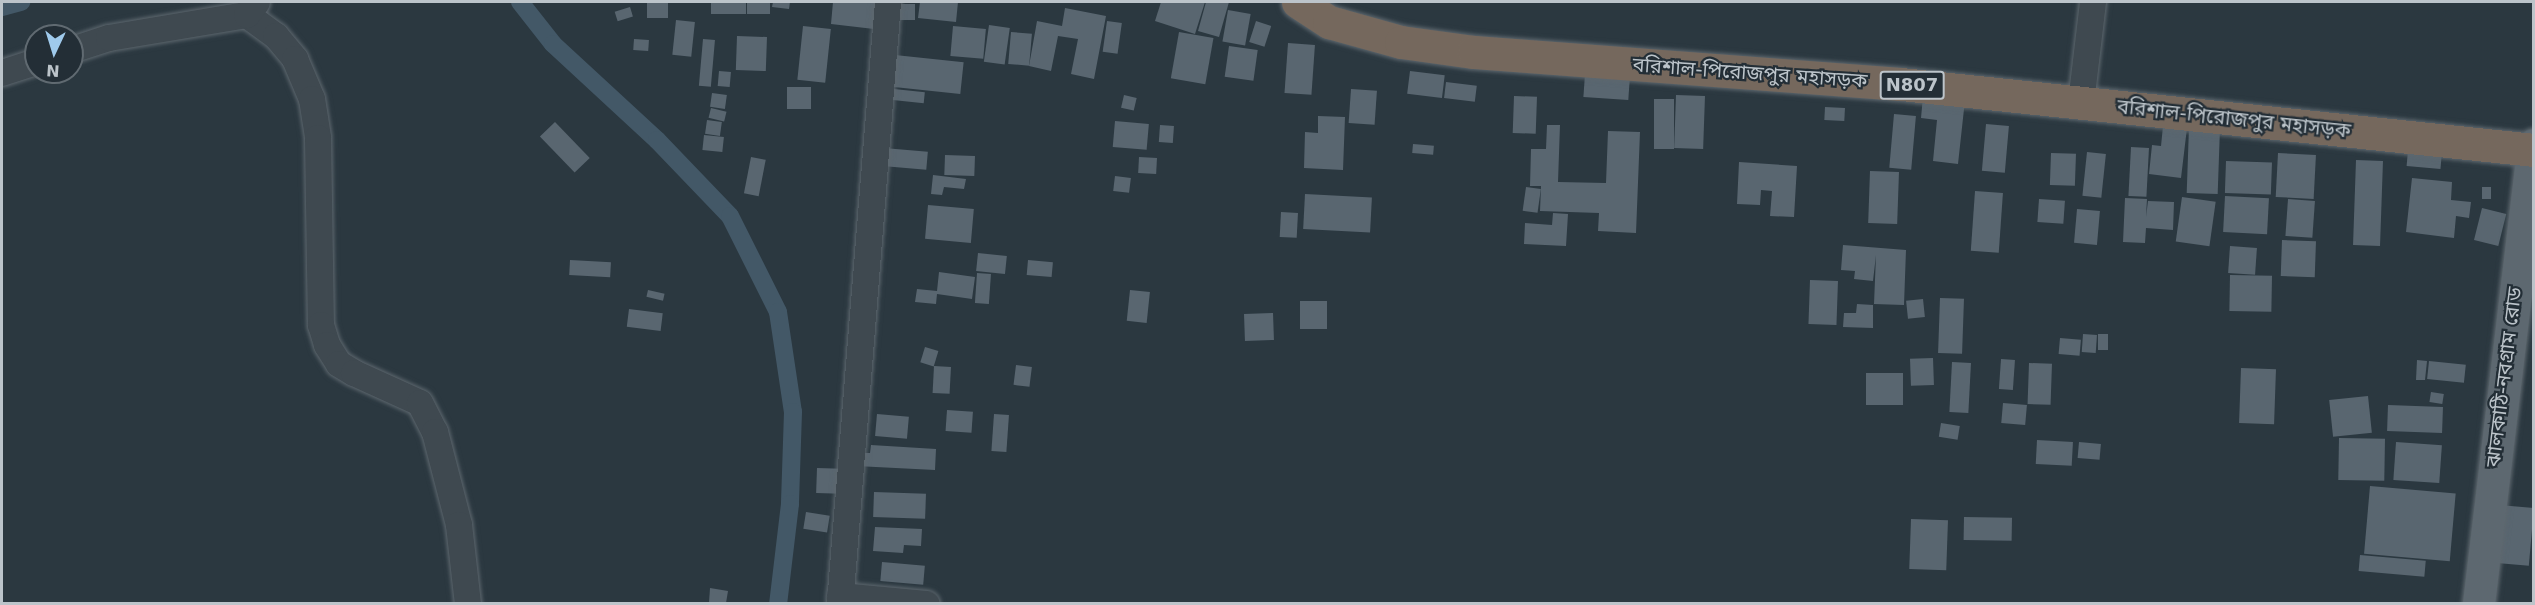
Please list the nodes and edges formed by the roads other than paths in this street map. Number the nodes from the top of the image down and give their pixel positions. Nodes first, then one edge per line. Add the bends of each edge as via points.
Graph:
1 (888, 2) edge
2 (1298, 2) edge
3 (2092, 2) edge
4 (252, 8) edge
5 (84, 46) edge
6 (24, 66) edge
7 (2, 73) edge
8 (2081, 103) junction
9 (2533, 148) edge
10 (840, 600) edge
11 (468, 603) edge
12 (927, 603) edge
13 (2479, 603) edge

1 - 10 street
2 - 8 highway, বরিশাল-পিরোজপুর মহাসড়ক / N807 via 1329,22 1401,42 1464,51 1901,84
3 - 8 street
4 - 5 street
4 - 11 street via 295,59 312,99 318,138 321,325 327,345 339,364 420,403 435,432 459,525
6 - 7 street
8 - 9 highway, বরিশাল-পিরোজপুর মহাসড়ক / N807
9 - 13 main road, ঝালকাঠি-নবগ্রাম রোড
10 - 12 street

